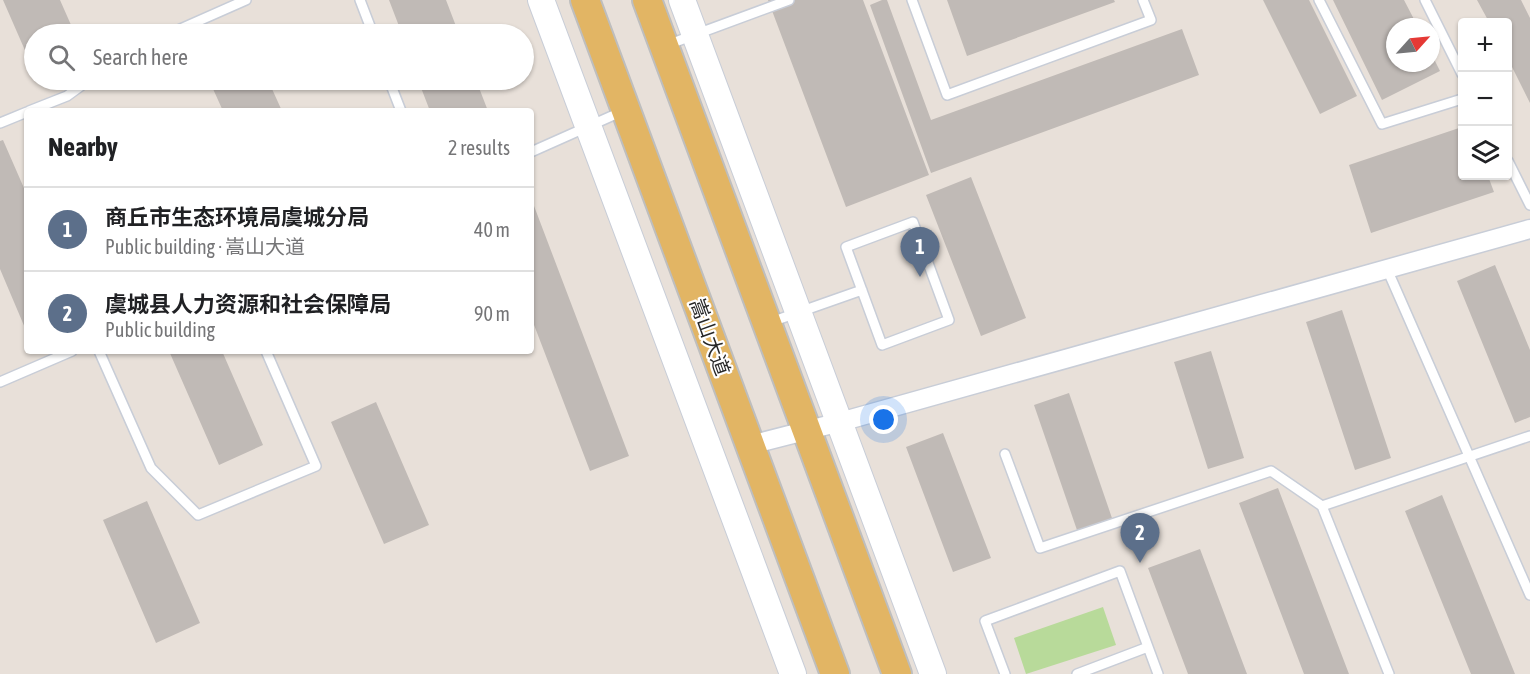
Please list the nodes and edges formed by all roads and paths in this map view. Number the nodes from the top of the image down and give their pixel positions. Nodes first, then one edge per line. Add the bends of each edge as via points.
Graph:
1 (246, 0) edge
2 (360, 0) edge
3 (541, 0) edge
4 (585, 0) edge
5 (647, 0) edge
6 (682, 0) edge
7 (789, 0) edge
8 (912, 0) edge
9 (1143, 0) edge
10 (1319, 0) edge
11 (1425, 0) edge
12 (192, 24) edge
13 (369, 24) edge
14 (695, 35) junction
15 (664, 46) junction
16 (1461, 72) edge
17 (75, 90) edge
18 (393, 90) edge
19 (1458, 100) edge
20 (38, 108) edge
21 (400, 108) edge
22 (626, 110) junction
23 (24, 114) edge
24 (0, 123) edge
25 (588, 127) junction
26 (534, 151) edge
27 (1512, 169) edge
28 (1530, 205) edge
29 (1530, 229) edge
30 (1387, 269) junction
31 (862, 290) junction
32 (799, 312) junction
33 (767, 323) junction
34 (65, 354) edge
35 (100, 354) edge
36 (267, 354) edge
37 (0, 382) edge
38 (840, 422) junction
39 (807, 431) junction
40 (1530, 436) edge
41 (750, 445) junction
42 (1005, 454) dead end
43 (1469, 457) junction
44 (1323, 506) junction
45 (1530, 595) edge
46 (1148, 647) junction
47 (792, 674) edge
48 (835, 674) edge
49 (897, 674) edge
50 (933, 674) edge
51 (1005, 674) edge
52 (1077, 674) edge
53 (1158, 674) edge
54 (1389, 674) edge

1 - 12 lane
2 - 13 lane
3 - 25 main road
4 - 22 main road, 嵩山大道
5 - 15 main road
6 - 14 main road
7 - 14 lane
8 - 9 lane via 947,95 1151,20
10 - 19 lane via 1382,124
11 - 16 lane
14 - 15 lane
14 - 32 main road
15 - 33 main road
17 - 20 lane
18 - 21 lane
22 - 25 lane
22 - 41 main road, 嵩山大道
23 - 24 lane
25 - 26 lane
25 - 47 main road
27 - 28 lane
29 - 30 street
30 - 38 street
30 - 43 lane
31 - 31 lane via 846,247 913,222 949,320 882,345
31 - 32 lane
32 - 33 lane
32 - 38 main road
33 - 39 main road
34 - 37 lane
35 - 36 lane via 152,468 198,515 316,466
38 - 39 street
38 - 50 main road
39 - 41 street
39 - 49 main road
40 - 43 lane
41 - 48 main road, 嵩山大道
42 - 44 lane via 1040,548 1271,471
43 - 44 lane
43 - 45 lane
44 - 54 lane
46 - 51 lane via 1120,571 985,621
46 - 52 lane
46 - 53 lane

